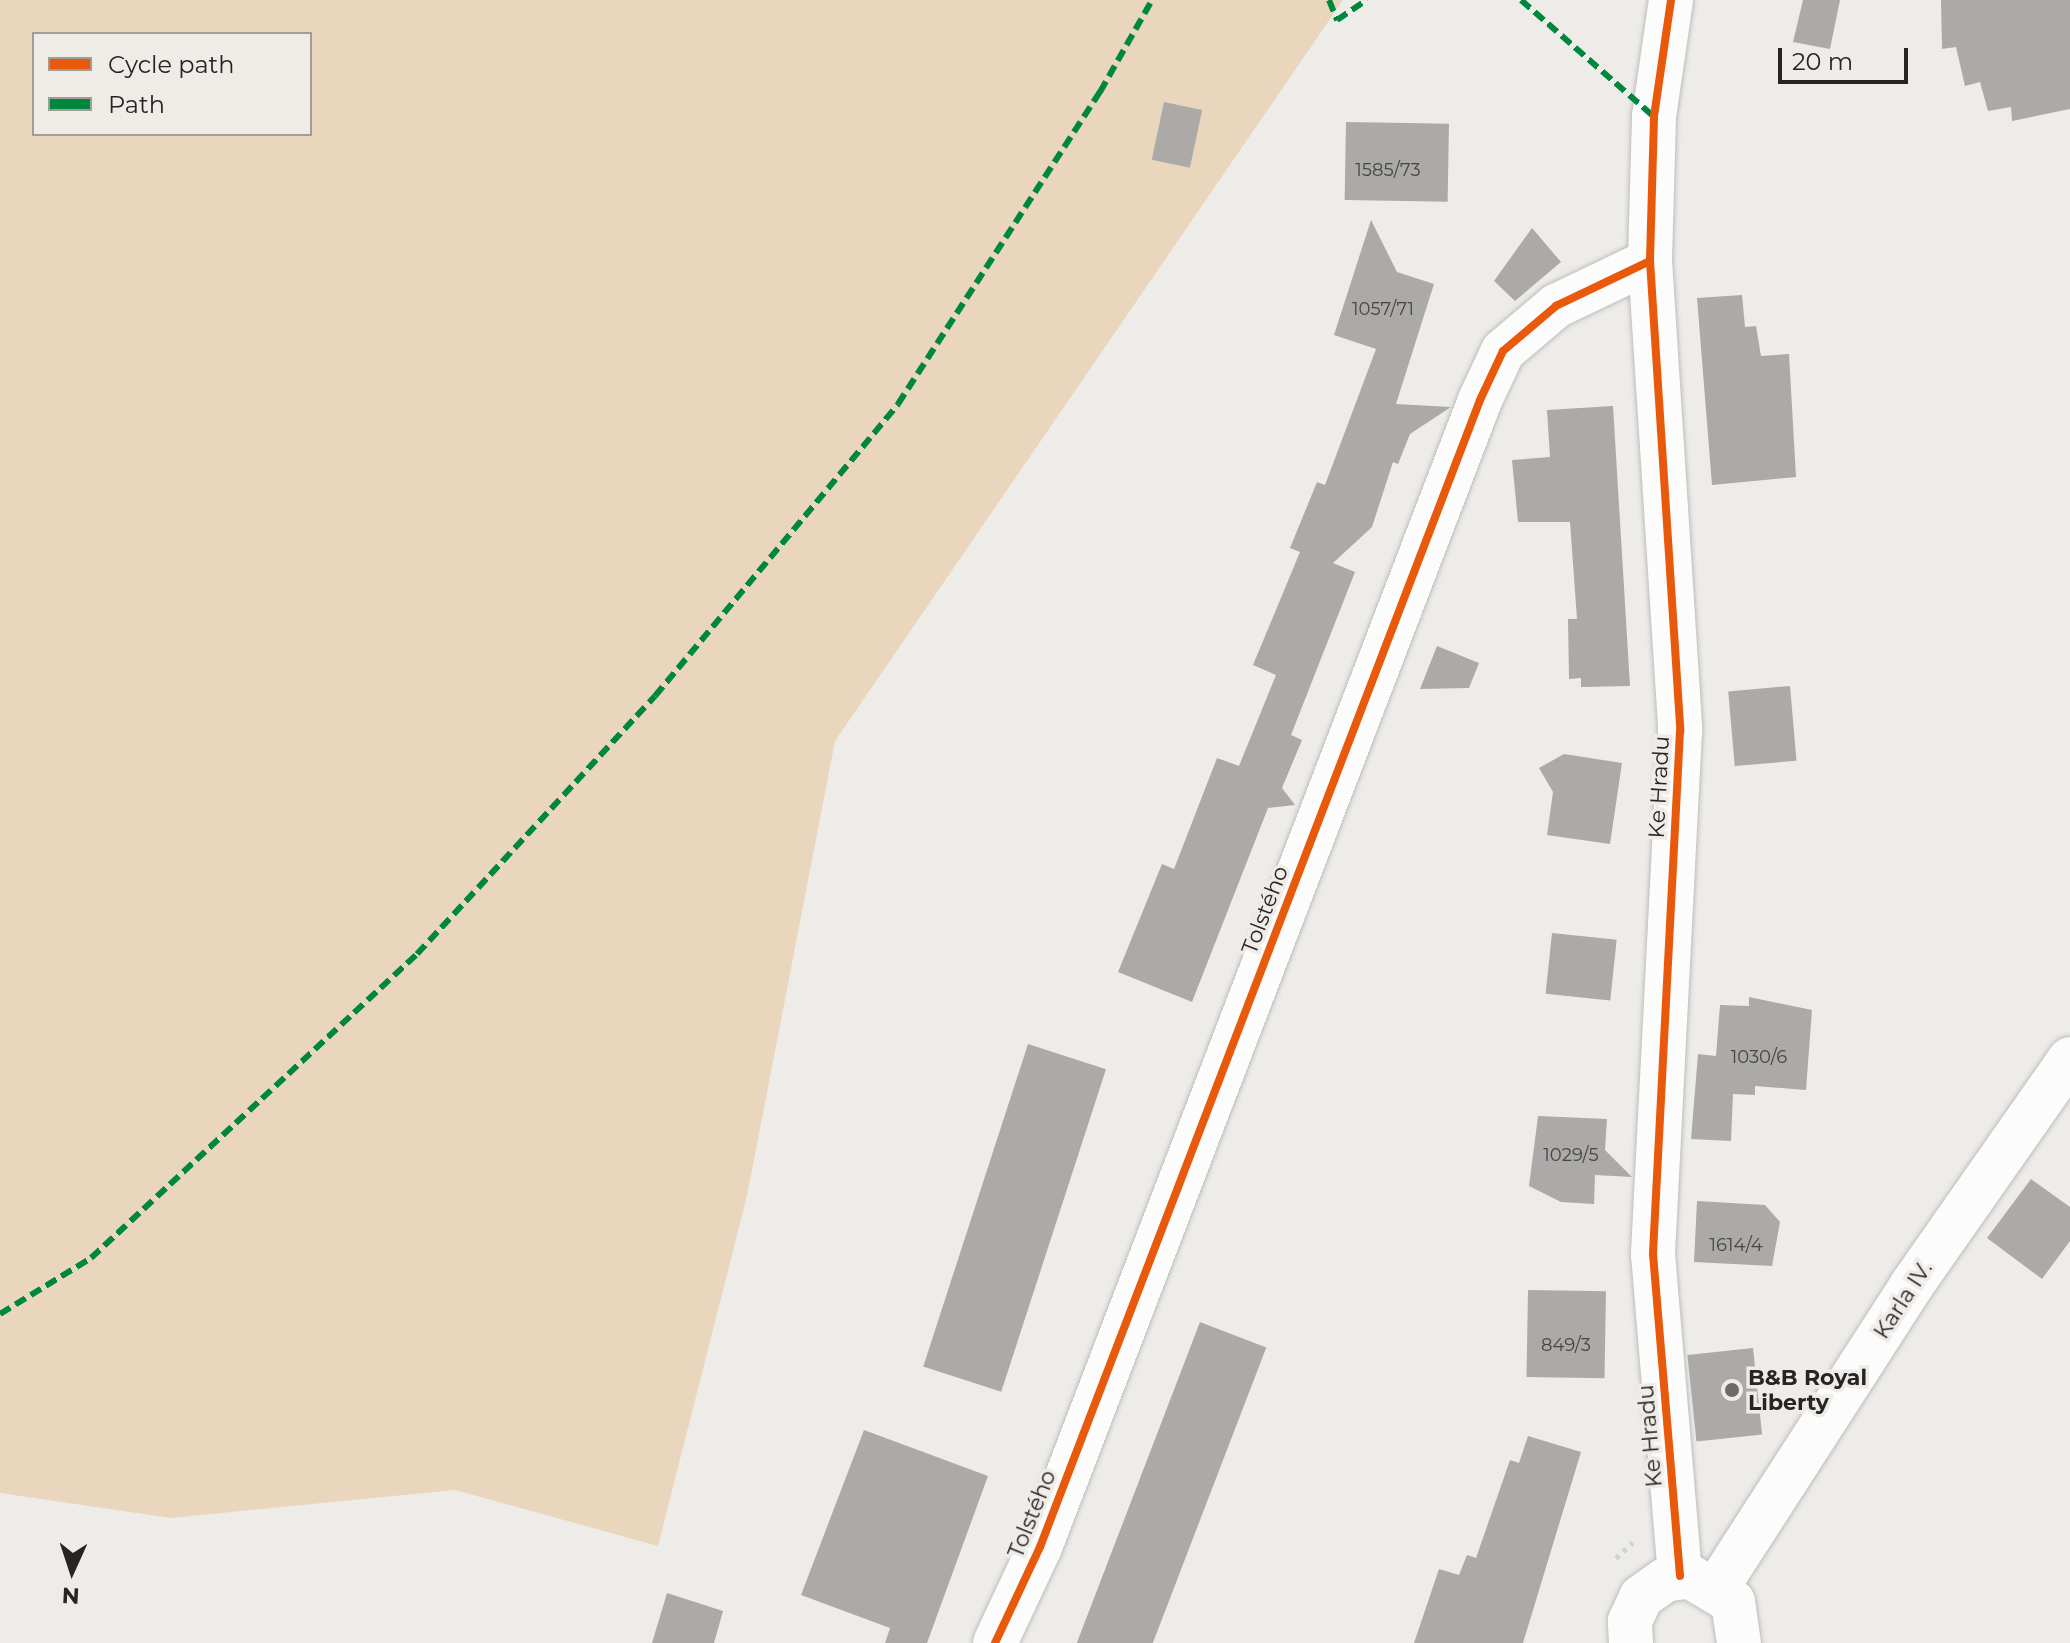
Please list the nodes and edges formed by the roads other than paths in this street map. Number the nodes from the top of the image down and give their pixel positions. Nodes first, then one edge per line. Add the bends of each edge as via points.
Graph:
1 (1671, 0) edge
2 (1692, 0) edge
3 (1654, 117) junction
4 (1650, 261) junction
5 (2070, 1059) edge
6 (1699, 1581) junction
7 (995, 1643) edge
8 (1631, 1643) edge
9 (1739, 1643) edge

1 - 3 street, Ke Hradu
2 - 3 street
3 - 4 street, Ke Hradu
4 - 6 street, Ke Hradu via 1680,731 1653,1254
4 - 7 street, Tolstého via 1556,306 1503,351 1040,1547
5 - 6 street, Karla IV.
6 - 8 street, Karla IV. via 1641,1597
6 - 9 street via 1739,1617

